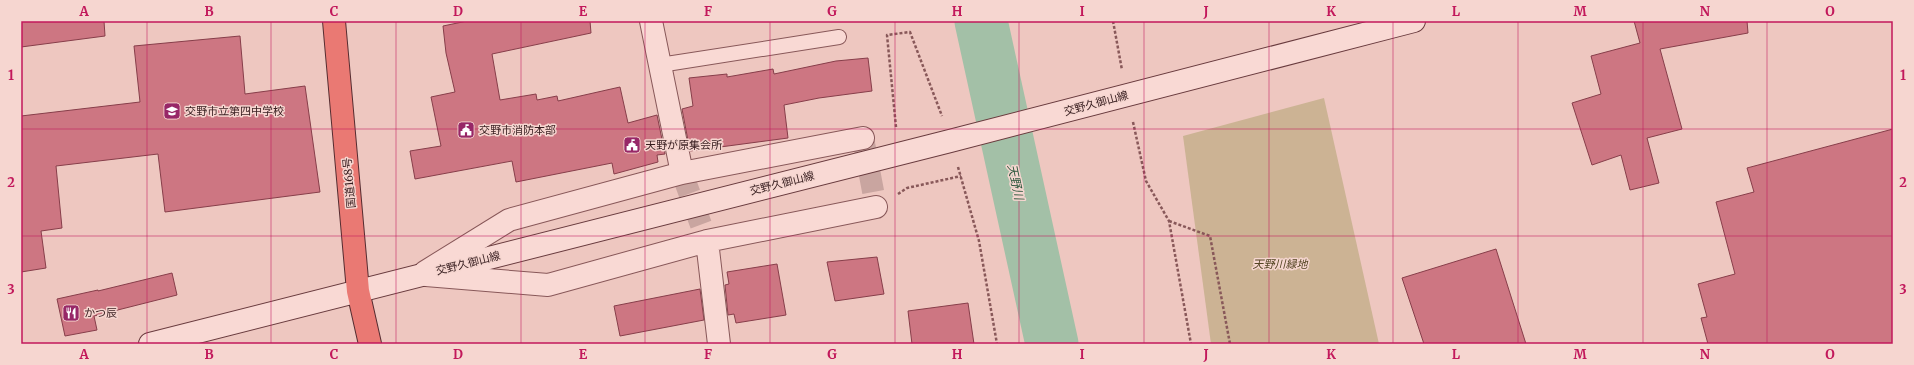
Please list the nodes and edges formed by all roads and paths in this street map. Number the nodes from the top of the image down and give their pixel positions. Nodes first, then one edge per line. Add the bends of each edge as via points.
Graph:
1 (334, 21) edge
2 (651, 21) edge
3 (1112, 21) edge
4 (1414, 21) edge
5 (839, 37) dead end
6 (660, 65) junction
7 (1117, 97) junction
8 (864, 138) joint
9 (956, 140) junction
10 (682, 173) junction
11 (907, 188) dead end
12 (876, 207) dead end
13 (1169, 221) junction
14 (707, 241) junction
15 (421, 275) junction
16 (358, 291) junction
17 (150, 344) edge
18 (370, 344) edge
19 (719, 344) edge
20 (997, 344) edge
21 (1191, 344) edge
22 (1230, 344) edge

1 - 16 highway, 国道168号
2 - 6 main road
3 - 7 path
4 - 7 main road, 交野久御山線
5 - 6 lane
6 - 10 main road
7 - 9 main road, 交野久御山線
7 - 13 path via 1146,180
8 - 9 path via 896,131 887,35 910,32
8 - 10 main road
9 - 15 main road, 交野久御山線
10 - 15 main road via 509,220
11 - 20 path via 961,176 979,241
12 - 14 main road
13 - 21 path
13 - 22 path via 1210,236
14 - 15 main road via 548,285
14 - 19 main road
15 - 16 main road, 交野久御山線
16 - 17 main road, 交野久御山線
16 - 18 highway, 国道168号

